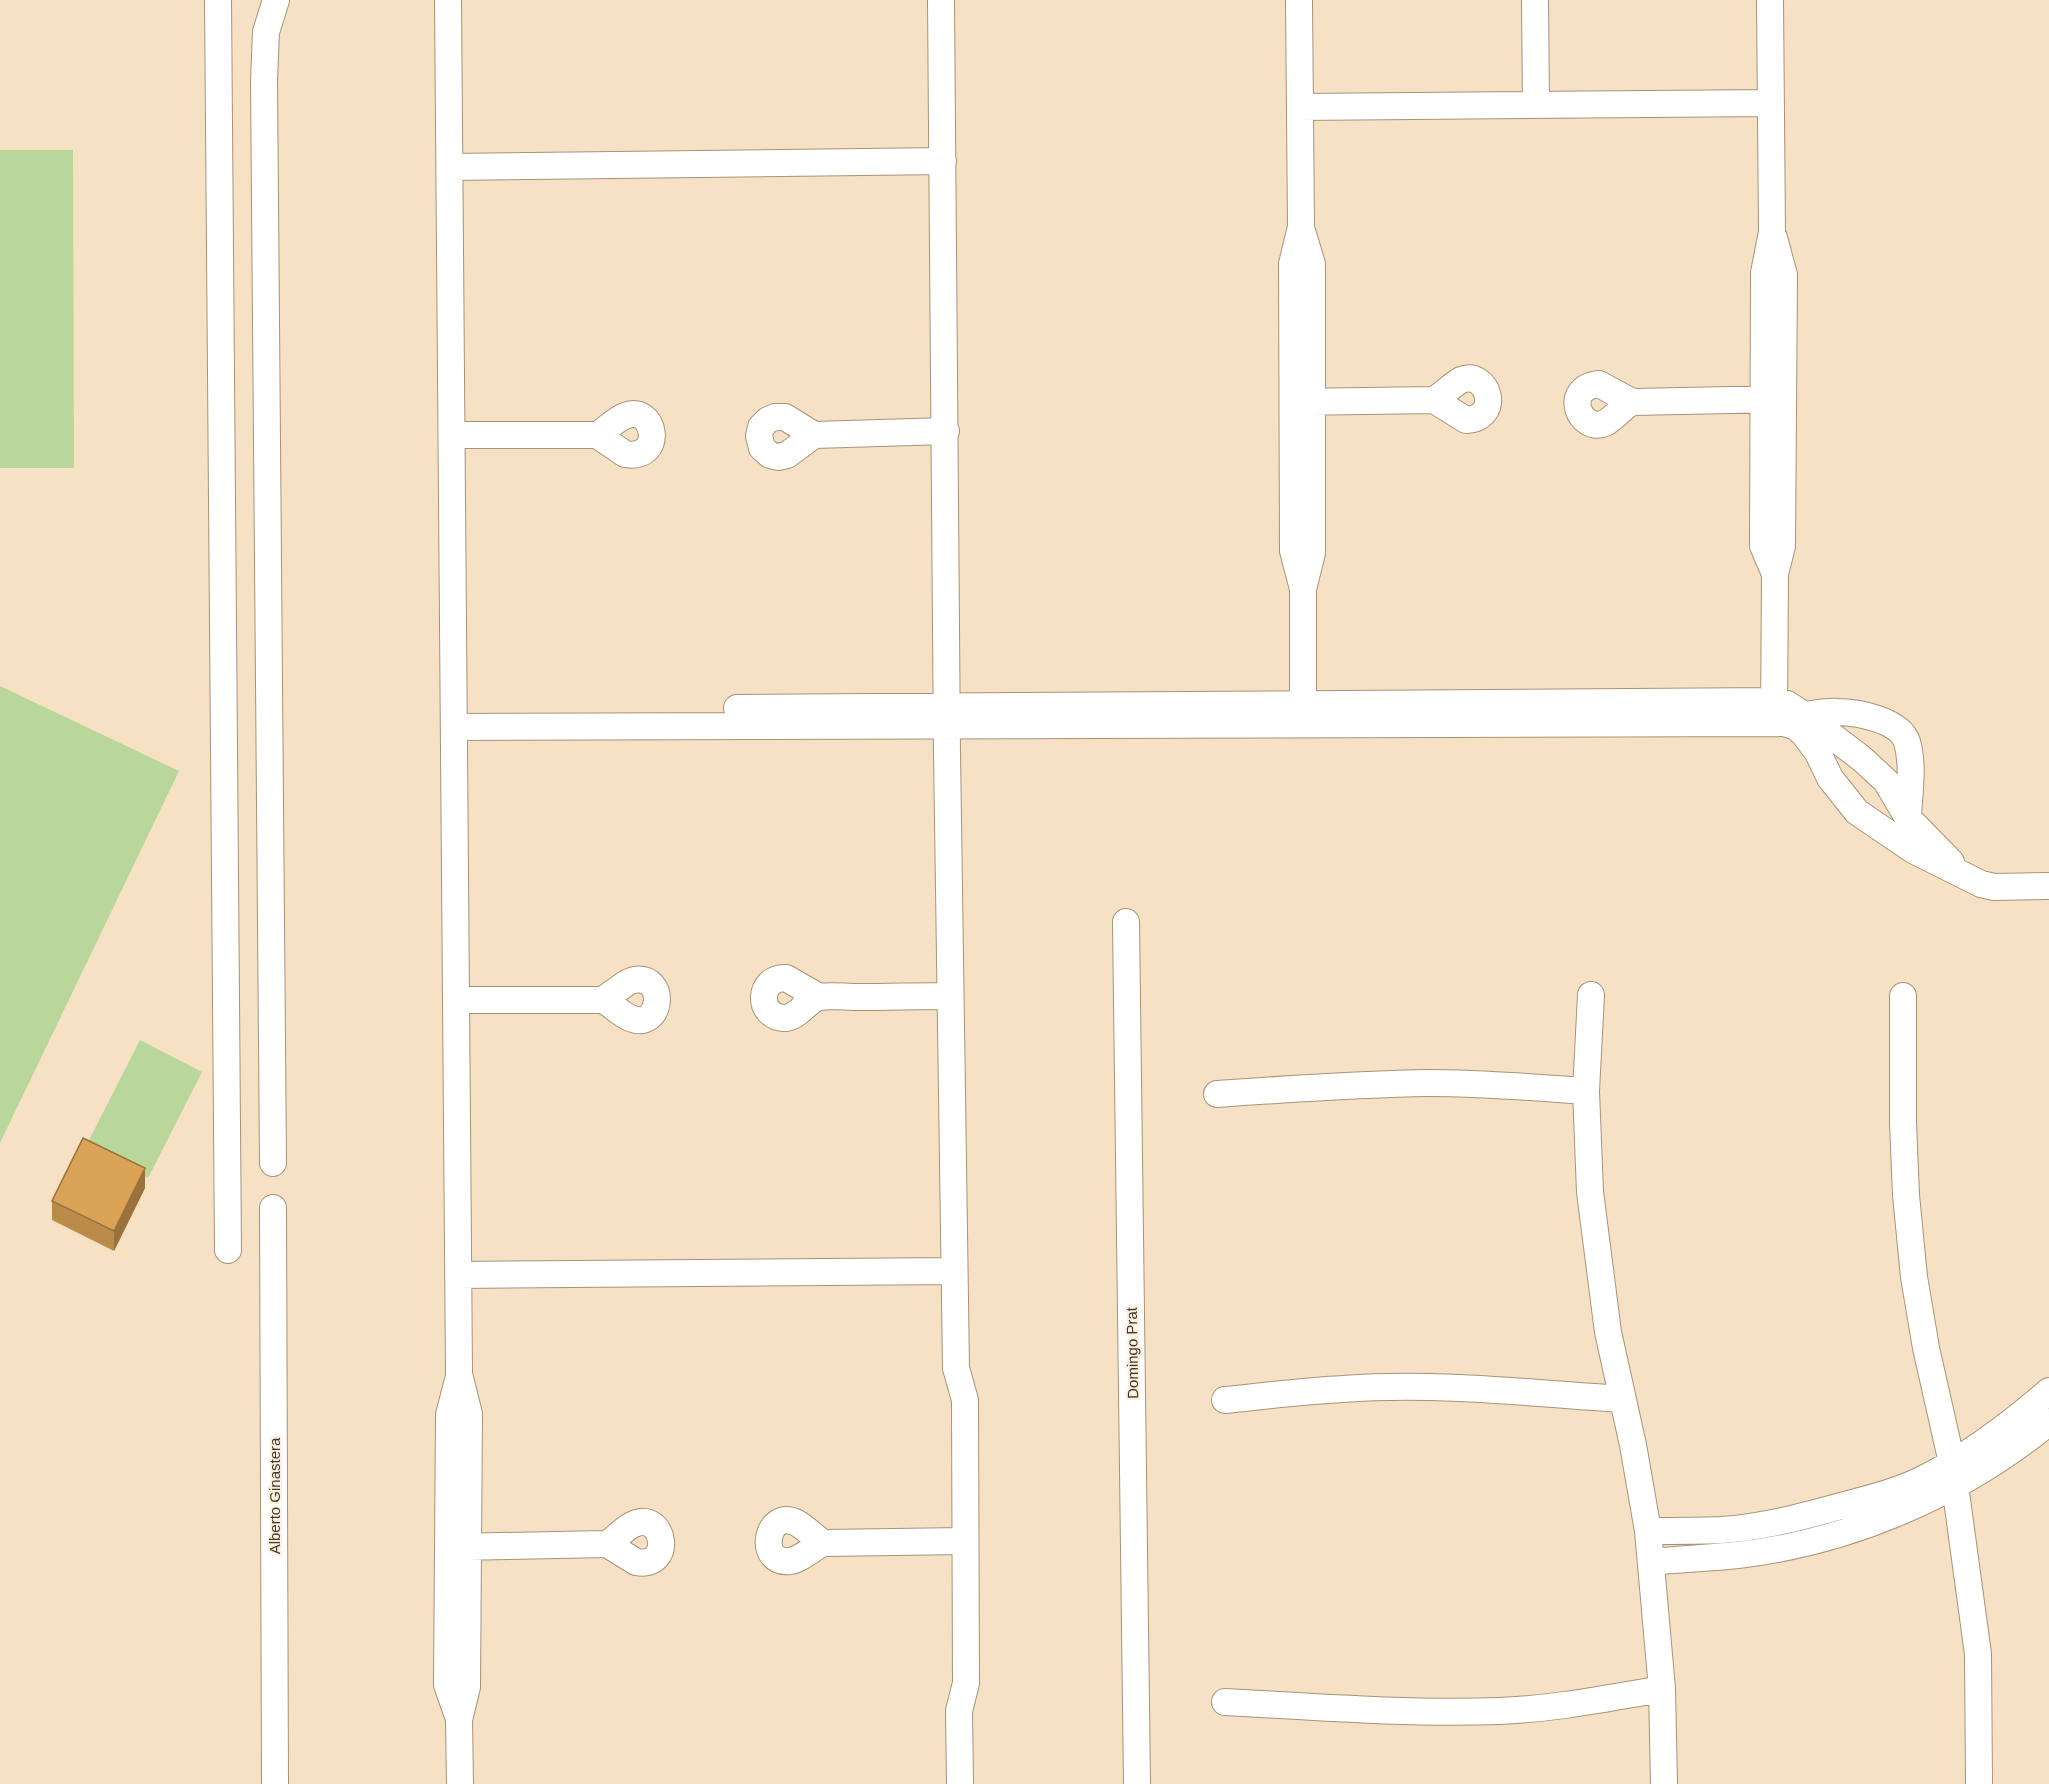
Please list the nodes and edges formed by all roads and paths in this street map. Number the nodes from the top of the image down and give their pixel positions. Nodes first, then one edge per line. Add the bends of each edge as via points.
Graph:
1 (218, 0) edge
2 (276, 0) edge
3 (448, 0) edge
4 (941, 0) edge
5 (1299, 0) edge
6 (1535, 0) edge
7 (1770, 0) edge
8 (1771, 103) junction
9 (1536, 105) junction
10 (1300, 107) junction
11 (943, 161) junction
12 (450, 168) junction
13 (1773, 399) junction
14 (1434, 400) dead end
15 (1302, 402) junction
16 (1632, 402) dead end
17 (946, 431) junction
18 (452, 435) junction
19 (597, 435) dead end
20 (813, 435) dead end
21 (1303, 714) junction
22 (947, 716) junction
23 (1787, 716) junction
24 (454, 718) junction
25 (1908, 818) junction
26 (1964, 875) junction
27 (2049, 886) edge
28 (1126, 922) dead end
29 (1591, 995) dead end
30 (950, 996) junction
31 (1903, 996) dead end
32 (819, 997) dead end
33 (456, 1000) junction
34 (603, 1000) dead end
35 (1586, 1091) junction
36 (1217, 1094) dead end
37 (273, 1163) dead end
38 (273, 1208) dead end
39 (228, 1250) dead end
40 (954, 1271) junction
41 (458, 1275) junction
42 (2049, 1391) edge
43 (1622, 1399) junction
44 (1225, 1400) dead end
45 (2049, 1422) edge
46 (1954, 1474) junction
47 (1648, 1531) junction
48 (957, 1541) junction
49 (823, 1543) dead end
50 (607, 1544) dead end
51 (458, 1547) junction
52 (1651, 1562) junction
53 (1662, 1689) junction
54 (1225, 1702) dead end
55 (275, 1784) edge
56 (460, 1784) edge
57 (960, 1784) edge
58 (1137, 1784) edge
59 (1664, 1784) edge
60 (1979, 1784) edge

1 - 39 street
2 - 37 street via 266,32 264,81
3 - 12 street
4 - 11 street
5 - 10 street
6 - 9 street
7 - 8 street
8 - 9 street
8 - 13 street via 1772,232 1784,275
9 - 10 street
10 - 15 street via 1301,227 1292,264
11 - 12 street
11 - 17 street
12 - 18 street
13 - 16 street
13 - 23 street via 1782,546 1775,574
14 - 15 street
15 - 21 street via 1293,551 1303,589
17 - 20 street
17 - 22 street
18 - 19 street
18 - 24 street
21 - 22 street
21 - 23 street
22 - 24 street
22 - 30 street
23 - 25 street via 1861,758 1886,781
23 - 25 street via 1836,711 1860,714 1898,730 1906,739 1909,758
23 - 26 street via 1818,753 1830,778 1857,812 1913,850
24 - 33 street
25 - 26 street
26 - 27 street via 1994,887
28 - 58 street, Domingo Prat
29 - 35 street
30 - 32 street
30 - 40 street
31 - 46 street via 1903,1123 1914,1277
33 - 34 street
33 - 41 street
35 - 36 street via 1429,1083
35 - 43 street via 1595,1238
38 - 55 street, Alberto Ginastera
40 - 41 street
40 - 48 street via 956,1368 947,1398
41 - 51 street via 459,1374 449,1415
42 - 46 street
43 - 44 street via 1415,1387 1344,1388
43 - 47 street
45 - 46 street via 1989,1466
46 - 47 street via 1923,1479 1880,1496 1769,1524 1723,1530
46 - 52 street via 1932,1498 1805,1543 1738,1555
46 - 60 street via 1978,1654
47 - 52 street
48 - 49 street
48 - 57 street via 950,1682 959,1711
50 - 51 street
51 - 56 street via 447,1685 459,1720
52 - 53 street
53 - 54 street via 1554,1707 1499,1711 1376,1710
53 - 59 street

